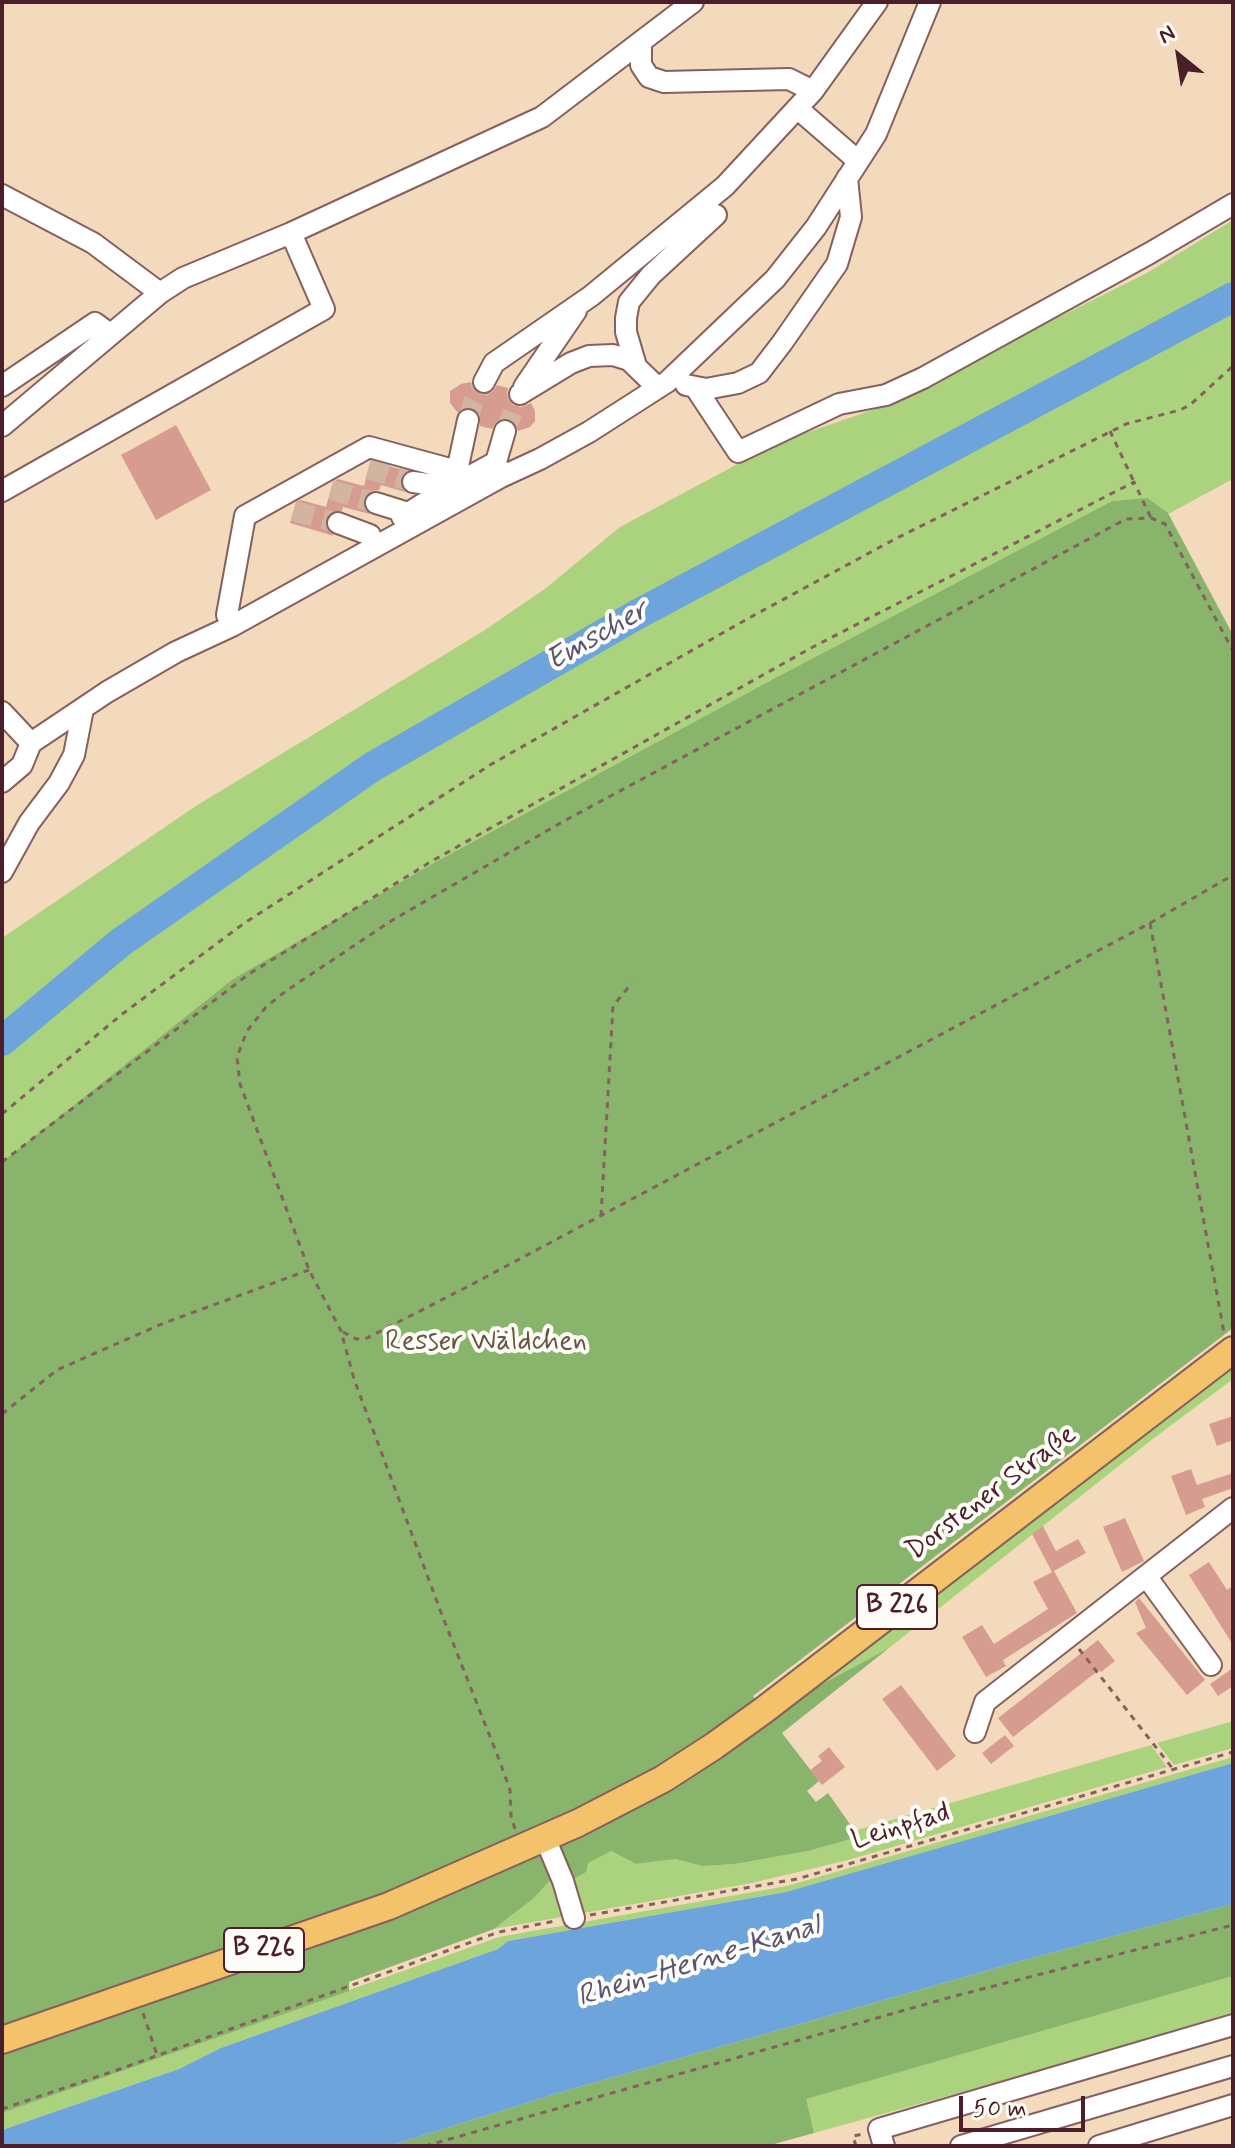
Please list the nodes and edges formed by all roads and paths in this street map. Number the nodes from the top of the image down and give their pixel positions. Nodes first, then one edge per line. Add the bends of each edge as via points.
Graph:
1 (693, 2) edge
2 (877, 2) edge
3 (930, 2) edge
4 (641, 44) junction
5 (813, 91) junction
6 (797, 108) junction
7 (852, 170) junction
8 (2, 195) edge
9 (1233, 204) edge
10 (716, 215) dead end
11 (291, 233) junction
12 (160, 293) junction
13 (582, 303) junction
14 (110, 334) junction
15 (636, 366) junction
16 (1233, 366) edge
17 (484, 382) tunnel mouth
18 (662, 385) junction
19 (2, 386) edge
20 (695, 387) junction
21 (468, 420) tunnel mouth
22 (2, 426) edge
23 (505, 431) tunnel mouth
24 (1110, 431) junction
25 (342, 462) junction
26 (368, 469) tunnel mouth
27 (499, 470) junction
28 (454, 479) junction
29 (306, 482) junction
30 (413, 482) tunnel mouth
31 (1134, 482) junction
32 (331, 490) tunnel mouth
33 (2, 491) edge
34 (269, 502) junction
35 (376, 503) tunnel mouth
36 (294, 511) tunnel mouth
37 (408, 513) junction
38 (1151, 518) junction
39 (338, 523) tunnel mouth
40 (370, 535) junction
41 (230, 620) junction
42 (1233, 651) edge
43 (83, 709) junction
44 (2, 712) edge
45 (31, 743) junction
46 (2, 757) edge
47 (22, 765) junction
48 (2, 782) edge
49 (2, 872) edge
50 (1233, 875) edge
51 (1150, 923) junction
52 (632, 983) dead end
53 (2, 1114) edge
54 (2, 1162) edge
55 (601, 1216) junction
56 (309, 1270) junction
57 (341, 1331) junction
58 (1231, 1352) edge
59 (2, 1414) edge
60 (1233, 1508) edge
61 (1146, 1576) junction
62 (1069, 1636) junction
63 (1211, 1665) dead end
64 (975, 1732) dead end
65 (1233, 1752) edge
66 (1173, 1769) junction
67 (545, 1838) junction
68 (521, 1849) junction
69 (574, 1918) junction
70 (1233, 1925) edge
71 (136, 1995) junction
72 (1233, 2025) edge
73 (2, 2040) edge
74 (157, 2055) junction
75 (1233, 2066) edge
76 (1233, 2105) edge
77 (2, 2109) edge
78 (425, 2146) edge
79 (884, 2146) edge
80 (961, 2146) edge
81 (1099, 2146) edge

1 - 4 street
2 - 5 street
3 - 7 street via 876,134
4 - 5 street via 641,65 649,77 664,82 789,79
4 - 11 street via 542,117
5 - 6 street
6 - 7 street
6 - 13 street via 707,202
7 - 18 street via 775,279
7 - 20 street via 851,217 837,264 782,343 759,373 738,383
8 - 12 street via 93,243
9 - 20 street via 923,378 886,395 839,404 738,452
10 - 15 street via 629,302 626,332
11 - 12 street via 183,278
11 - 33 street via 324,309
12 - 14 street
13 - 15 street via 520,394 589,356 613,355
13 - 17 street via 494,363
14 - 19 street via 95,323
14 - 22 street
15 - 18 street
16 - 24 path via 1190,405
18 - 20 street
18 - 27 street via 577,439
21 - 28 street
23 - 27 street
24 - 31 path
24 - 53 path via 775,603 490,765 243,924 121,1015
25 - 26 street
25 - 28 street via 369,447
25 - 29 street
27 - 28 street
27 - 41 street
28 - 30 street
28 - 37 street
29 - 32 street
29 - 34 street
31 - 38 path
31 - 54 path via 811,648 432,861 249,974
34 - 36 street
34 - 41 street via 245,516
35 - 37 street
37 - 40 street
38 - 42 path via 1165,524
38 - 56 path via 1126,519 1101,531 564,821 391,921 266,1007 247,1031 237,1057 240,1084
39 - 40 street
40 - 41 street
41 - 43 street
43 - 45 street
43 - 49 street via 74,755
44 - 45 street
45 - 47 street
46 - 47 street
47 - 48 street
50 - 51 path
51 - 55 path
51 - 58 path
52 - 55 path via 613,1006
55 - 57 path via 367,1338
56 - 57 path
56 - 59 path via 164,1323 57,1370
57 - 68 path via 354,1379 510,1790
58 - 67 main road, Dorstener Straße / B 226 via 714,1746 638,1793
60 - 61 street
61 - 62 street
61 - 63 street
62 - 64 street via 985,1702
62 - 66 path
65 - 66 path, Leinpfad
66 - 69 path, Leinpfad via 797,1879
67 - 68 main road, B 226
67 - 69 street
68 - 71 main road, B 226 via 389,1906
69 - 74 path, Leinpfad via 499,1932
70 - 78 path via 966,1993
71 - 73 main road, B 226
71 - 74 path
72 - 79 street via 879,2129
74 - 77 path, Leinpfad
75 - 80 street
76 - 81 street

